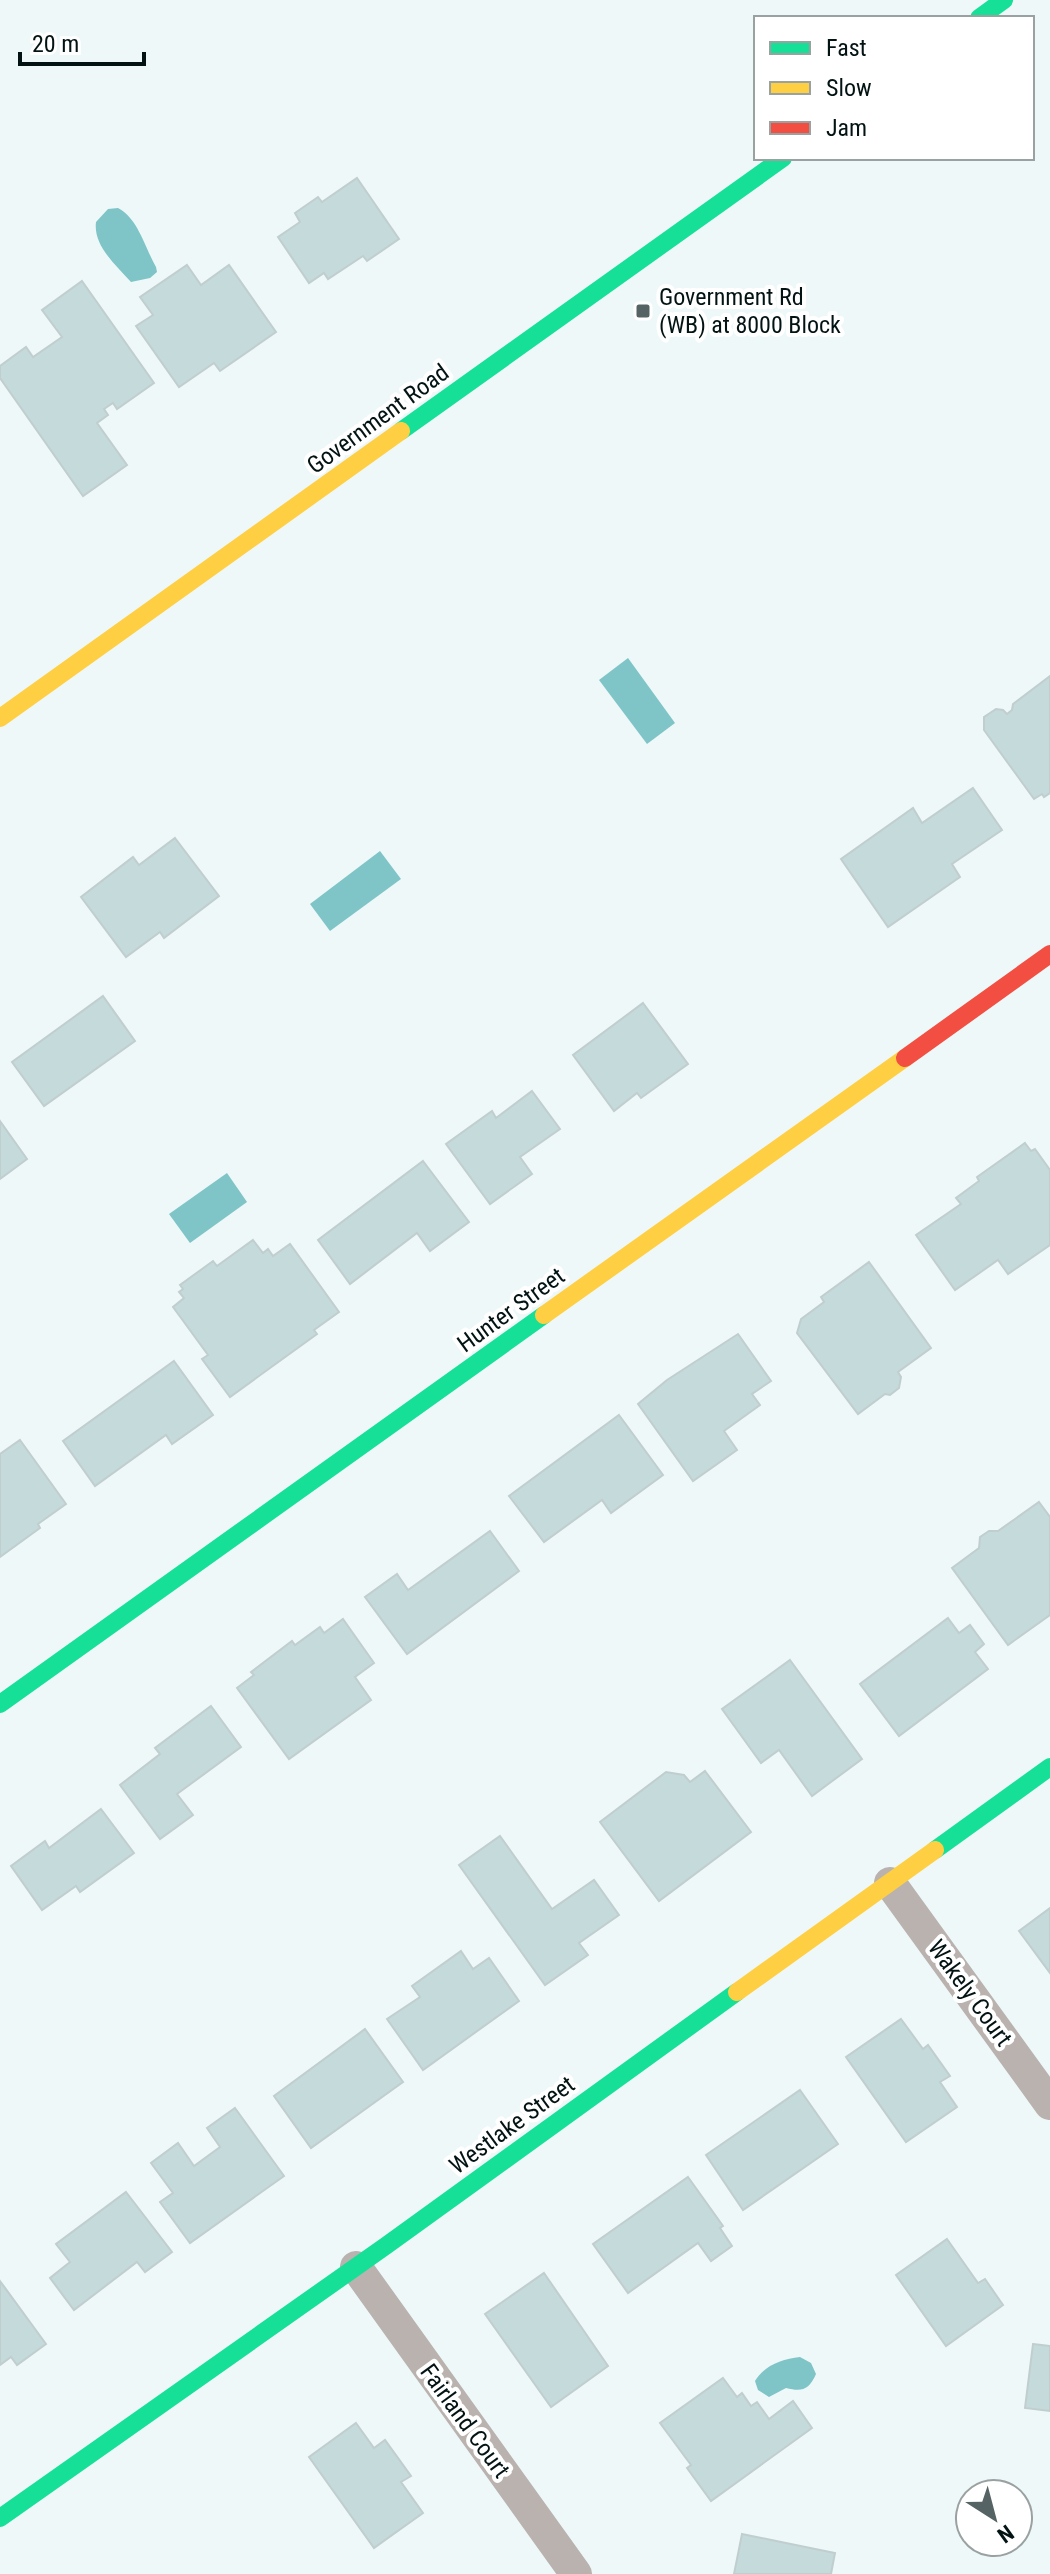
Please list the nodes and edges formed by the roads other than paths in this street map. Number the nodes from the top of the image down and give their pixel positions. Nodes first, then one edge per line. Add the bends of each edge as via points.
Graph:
1 (1004, 0) edge
2 (982, 16) edge
3 (780, 160) edge
4 (0, 718) edge
5 (1050, 954) edge
6 (0, 1704) edge
7 (1050, 1767) edge
8 (890, 1883) junction
9 (1050, 2104) edge
10 (356, 2267) junction
11 (0, 2518) edge
12 (576, 2574) edge

1 - 2 street
3 - 4 street, Government Road
5 - 6 street, Hunter Street
7 - 8 street, Westlake Street
8 - 9 street, Wakely Court
8 - 10 street, Westlake Street
10 - 11 street, Westlake Street
10 - 12 street, Fairland Court

